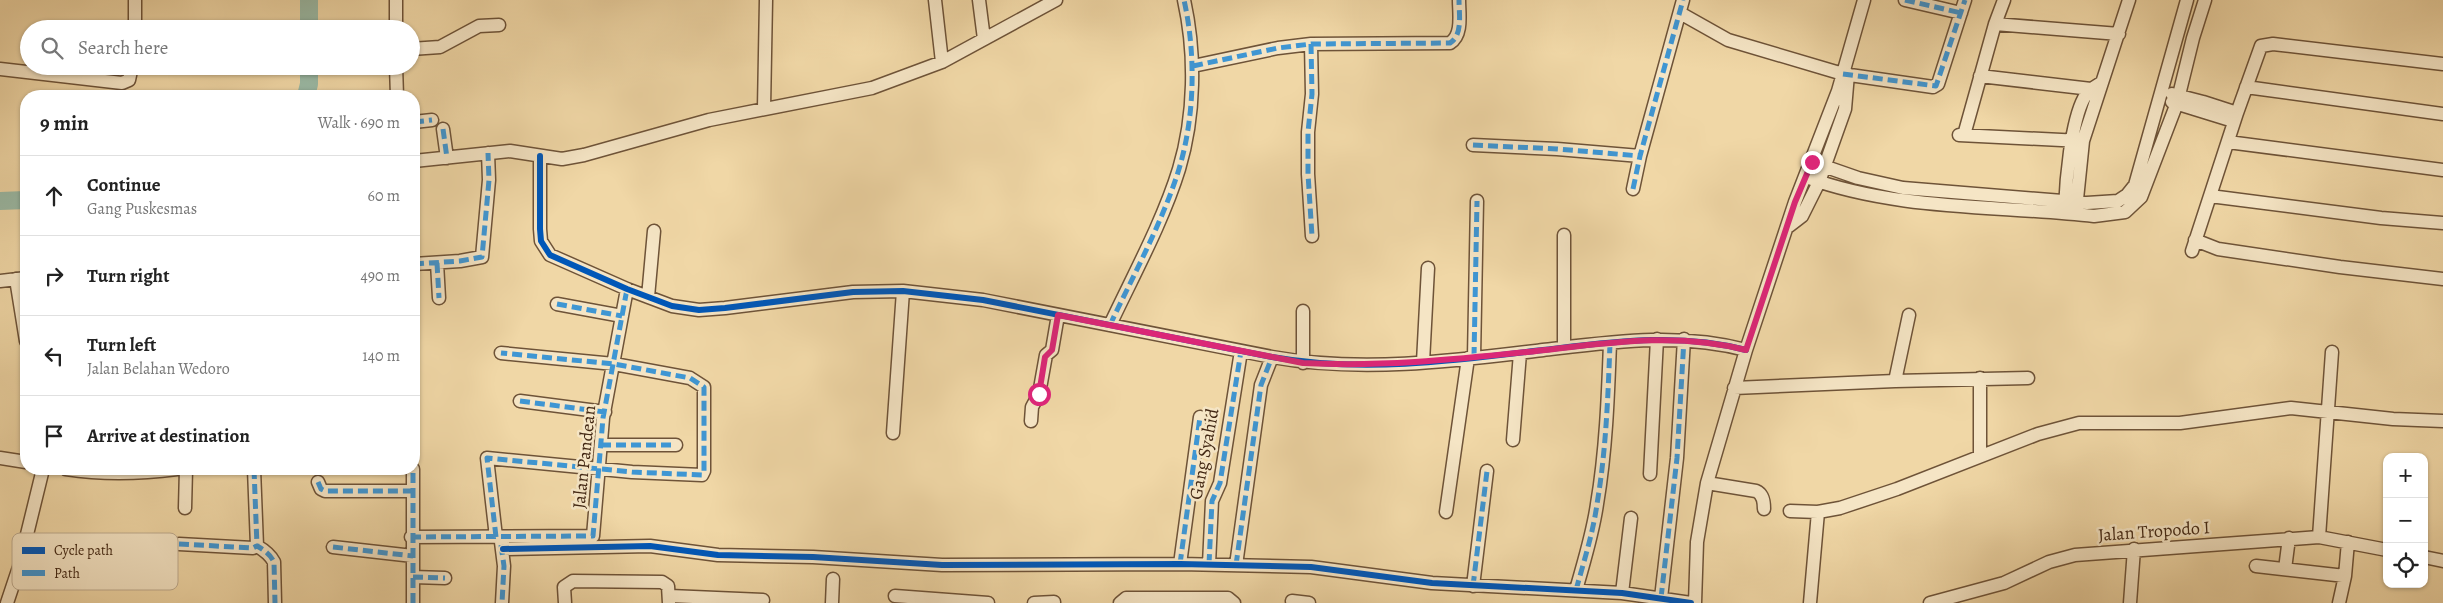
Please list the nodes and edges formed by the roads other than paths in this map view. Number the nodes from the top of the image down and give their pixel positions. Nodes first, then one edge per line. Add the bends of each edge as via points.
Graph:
1 (135, 0) edge
2 (396, 0) edge
3 (766, 0) edge
4 (935, 0) edge
5 (979, 0) edge
6 (1056, 0) edge
7 (1184, 0) edge
8 (1459, 0) edge
9 (1864, 0) edge
10 (1905, 0) edge
11 (1965, 0) edge
12 (2004, 0) edge
13 (2129, 0) edge
14 (2187, 0) edge
15 (2205, 0) edge
16 (1681, 4) edge
17 (1961, 13) junction
18 (135, 20) edge
19 (396, 20) edge
20 (1995, 24) junction
21 (500, 25) dead end
22 (2119, 34) junction
23 (984, 40) junction
24 (1311, 44) junction
25 (420, 48) edge
26 (942, 62) junction
27 (2443, 64) edge
28 (1193, 66) junction
29 (0, 68) edge
30 (20, 70) edge
31 (57, 75) edge
32 (130, 75) edge
33 (396, 75) edge
34 (1845, 75) junction
35 (1980, 76) junction
36 (2246, 87) junction
37 (2097, 89) junction
38 (397, 90) edge
39 (1842, 92) junction
40 (2161, 96) junction
41 (2178, 99) junction
42 (764, 108) junction
43 (2443, 114) edge
44 (2236, 117) junction
45 (432, 120) dead end
46 (420, 121) edge
47 (443, 129) dead end
48 (2078, 140) junction
49 (2228, 142) junction
50 (1473, 145) dead end
51 (488, 153) junction
52 (540, 156) junction
53 (1640, 156) junction
54 (447, 158) junction
55 (420, 161) edge
56 (1812, 162) junction
57 (1824, 167) junction
58 (2443, 170) edge
59 (1806, 177) junction
60 (1819, 182) junction
61 (1633, 189) dead end
62 (2210, 196) junction
63 (1477, 201) dead end
64 (2071, 207) junction
65 (2443, 223) edge
66 (1789, 226) junction
67 (654, 231) dead end
68 (1564, 235) dead end
69 (1312, 236) dead end
70 (437, 263) junction
71 (420, 264) edge
72 (1428, 268) dead end
73 (20, 279) edge
74 (2443, 280) edge
75 (0, 281) edge
76 (627, 290) junction
77 (903, 291) junction
78 (648, 297) junction
79 (439, 298) dead end
80 (557, 304) dead end
81 (1303, 311) dead end
82 (1058, 315) junction
83 (1909, 315) dead end
84 (622, 316) junction
85 (1110, 326) junction
86 (1657, 339) junction
87 (1684, 339) junction
88 (1610, 343) junction
89 (1564, 347) junction
90 (1746, 350) junction
91 (1240, 351) junction
92 (2332, 352) dead end
93 (501, 353) dead end
94 (1520, 353) junction
95 (1272, 357) junction
96 (1471, 358) junction
97 (1424, 362) junction
98 (1303, 363) junction
99 (614, 364) junction
100 (1980, 378) junction
101 (2028, 378) dead end
102 (1895, 381) junction
103 (1734, 388) junction
104 (520, 401) dead end
105 (2327, 411) junction
106 (604, 412) junction
107 (1200, 417) dead end
108 (1031, 421) dead end
109 (2443, 421) edge
110 (893, 433) dead end
111 (1513, 440) dead end
112 (601, 445) junction
113 (676, 445) dead end
114 (1980, 455) junction
115 (0, 458) edge
116 (20, 461) edge
117 (599, 469) junction
118 (1487, 472) dead end
119 (1650, 474) dead end
120 (42, 475) edge
121 (186, 475) edge
122 (254, 475) edge
123 (413, 475) edge
124 (318, 482) dead end
125 (1707, 483) junction
126 (412, 491) junction
127 (185, 508) dead end
128 (1764, 509) dead end
129 (1790, 511) dead end
130 (1446, 512) dead end
131 (1818, 512) junction
132 (1631, 518) dead end
133 (27, 533) edge
134 (412, 537) junction
135 (2319, 537) junction
136 (2289, 538) junction
137 (496, 540) junction
138 (2348, 542) junction
139 (179, 544) dead end
140 (257, 546) junction
141 (333, 547) dead end
142 (2383, 549) edge
143 (2134, 550) junction
144 (413, 556) junction
145 (2428, 558) edge
146 (2443, 561) edge
147 (1180, 564) junction
148 (1209, 564) junction
149 (1236, 565) junction
150 (2256, 566) dead end
151 (2285, 569) junction
152 (2345, 576) junction
153 (413, 577) junction
154 (445, 578) dead end
155 (833, 579) dead end
156 (1473, 586) junction
157 (12, 588) edge
158 (1576, 590) junction
159 (1622, 593) junction
160 (895, 595) edge
161 (763, 597) edge
162 (1293, 597) edge
163 (1661, 598) junction
164 (670, 600) edge
165 (1054, 600) edge
166 (7, 603) edge
167 (274, 603) edge
168 (413, 603) edge
169 (502, 603) edge
170 (565, 603) edge
171 (832, 603) edge
172 (988, 603) edge
173 (1034, 603) edge
174 (1120, 603) edge
175 (1234, 603) edge
176 (1309, 603) edge
177 (1691, 603) edge
178 (1696, 603) edge
179 (1810, 603) edge
180 (1930, 603) edge
181 (2130, 603) edge
182 (2339, 603) edge

1 - 18 street
2 - 19 street
3 - 42 street
4 - 26 street
5 - 23 street
6 - 23 street
7 - 28 street
8 - 24 street via 1458,33 1450,43
9 - 34 street
10 - 17 street
11 - 17 street
12 - 20 street
13 - 22 street
14 - 40 street
15 - 41 street
16 - 34 street via 1728,40
16 - 53 street
17 - 34 street via 1936,86
20 - 22 street
20 - 35 street
21 - 25 street via 479,26 440,47
22 - 37 street
23 - 26 street
24 - 28 street
24 - 69 street via 1308,155
26 - 42 street via 872,88
27 - 36 street via 2266,44 2259,49
28 - 85 street via 1179,168
29 - 30 street
31 - 32 street via 122,83 129,80
33 - 38 street
34 - 39 street
35 - 37 street
35 - 48 street via 1962,135
36 - 43 street
36 - 44 street
37 - 48 street
39 - 56 street
39 - 57 street via 1842,117
40 - 41 street
40 - 64 street via 2131,191 2118,201
41 - 44 street
41 - 64 street via 2147,184 2132,208 2106,216
42 - 52 street via 584,155 556,159
44 - 49 street
45 - 46 street
47 - 54 street
48 - 64 street
49 - 58 street
49 - 62 street
50 - 53 street
51 - 52 street via 521,152
51 - 54 street
51 - 70 street via 482,257
52 - 76 street via 540,229 545,249 556,259
53 - 61 street
54 - 55 street
56 - 57 street
56 - 59 street
57 - 60 street
57 - 64 street via 1873,183 1903,188
59 - 60 street
59 - 66 street
60 - 64 street via 1908,201
60 - 66 street via 1802,216
62 - 65 street
62 - 74 street via 2193,245
63 - 96 street
66 - 90 street
67 - 78 street
68 - 89 street
70 - 71 street
70 - 79 street
72 - 97 street
73 - 75 street
76 - 78 street
76 - 84 street, Jalan Pandean
77 - 78 street via 853,292 700,310 672,306
77 - 82 street via 983,300
77 - 110 street
80 - 84 street
81 - 98 street
82 - 85 street
82 - 108 street via 1052,350 1046,355
83 - 102 street
84 - 99 street, Jalan Pandean
85 - 91 street
86 - 87 street
86 - 88 street
86 - 119 street
87 - 90 street
87 - 163 street via 1677,458
88 - 89 street
88 - 158 street via 1600,490
89 - 94 street
90 - 103 street
91 - 95 street
91 - 148 street, Gang Syahid via 1220,483 1212,501
92 - 105 street
93 - 99 street
94 - 96 street
94 - 111 street
95 - 98 street
95 - 149 street via 1261,385
96 - 97 street
96 - 130 street
97 - 98 street via 1370,365
99 - 106 street, Jalan Pandean
99 - 117 street via 690,378 702,384 703,474
100 - 101 street
100 - 102 street
100 - 114 street
102 - 103 street
103 - 125 street
104 - 106 street
105 - 109 street
105 - 114 street via 2291,408 2180,423 2079,423
105 - 135 street
106 - 112 street, Jalan Pandean
107 - 147 street
112 - 113 street
112 - 117 street, Jalan Pandean
114 - 131 street via 1879,496
115 - 116 street
117 - 137 street, Jalan Pandean via 593,536
117 - 137 street via 487,458
118 - 156 street
120 - 133 street
121 - 127 street
122 - 140 street
123 - 126 street
124 - 126 street via 325,491
125 - 128 street via 1761,493
125 - 178 street via 1697,542
126 - 134 street
129 - 131 street
131 - 179 street
132 - 159 street
134 - 137 street
134 - 144 street
135 - 136 street, Jalan Tropodo I
135 - 138 street, Jalan Tropodo I
136 - 143 street, Jalan Tropodo I
136 - 151 street
137 - 147 street via 650,546 718,555 942,565
137 - 169 street
138 - 142 street, Jalan Tropodo I
138 - 152 street
139 - 140 street
140 - 167 street via 274,562
141 - 144 street
143 - 180 street, Jalan Tropodo I via 2061,558 2004,583
143 - 181 street
144 - 153 street
145 - 146 street
147 - 148 street
148 - 149 street
149 - 156 street via 1341,569
150 - 151 street
151 - 152 street
152 - 182 street
153 - 154 street
153 - 168 street
155 - 171 street
156 - 158 street
157 - 166 street
158 - 159 street
159 - 163 street
160 - 172 street
161 - 164 street
162 - 176 street
163 - 177 street
164 - 170 street via 668,586 662,582 574,581 564,587
165 - 173 street
174 - 175 street via 1126,598 1228,598

